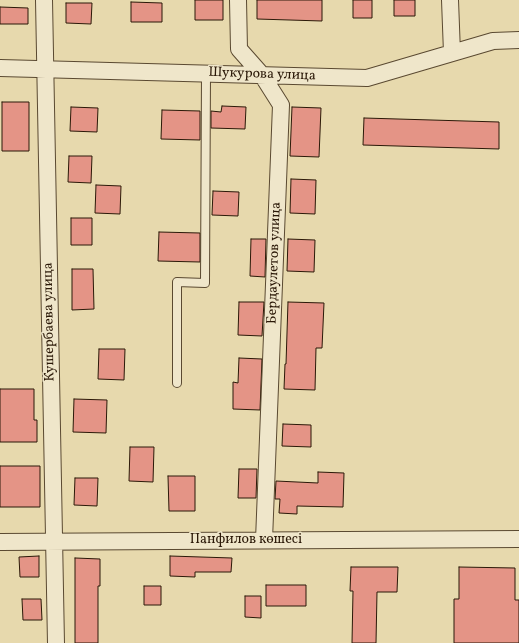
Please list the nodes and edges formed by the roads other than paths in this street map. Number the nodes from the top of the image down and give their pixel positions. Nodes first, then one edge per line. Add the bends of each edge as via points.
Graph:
1 (44, 0) edge
2 (238, 0) edge
3 (450, 0) edge
4 (519, 40) edge
5 (452, 53) junction
6 (0, 68) edge
7 (45, 69) junction
8 (206, 73) junction
9 (262, 75) junction
10 (177, 383) dead end
11 (519, 539) edge
12 (264, 540) junction
13 (0, 542) edge
14 (54, 542) junction
15 (56, 643) edge

1 - 7 street, Кушербаева улица
2 - 9 street, Бердаулетов улица via 239,49
3 - 5 street
4 - 5 street, Шукурова улица via 493,41
5 - 9 street, Шукурова улица via 367,78
6 - 7 street, Шукурова улица
7 - 8 street, Шукурова улица
7 - 14 street, Кушербаева улица
8 - 9 street, Шукурова улица
8 - 10 lane via 205,283 177,282
9 - 12 street, Бердаулетов улица via 281,105
11 - 12 street, Панфилов көшесі
12 - 14 street, Панфилов көшесі
13 - 14 street, Панфилов көшесі
14 - 15 street, Кушербаева улица

